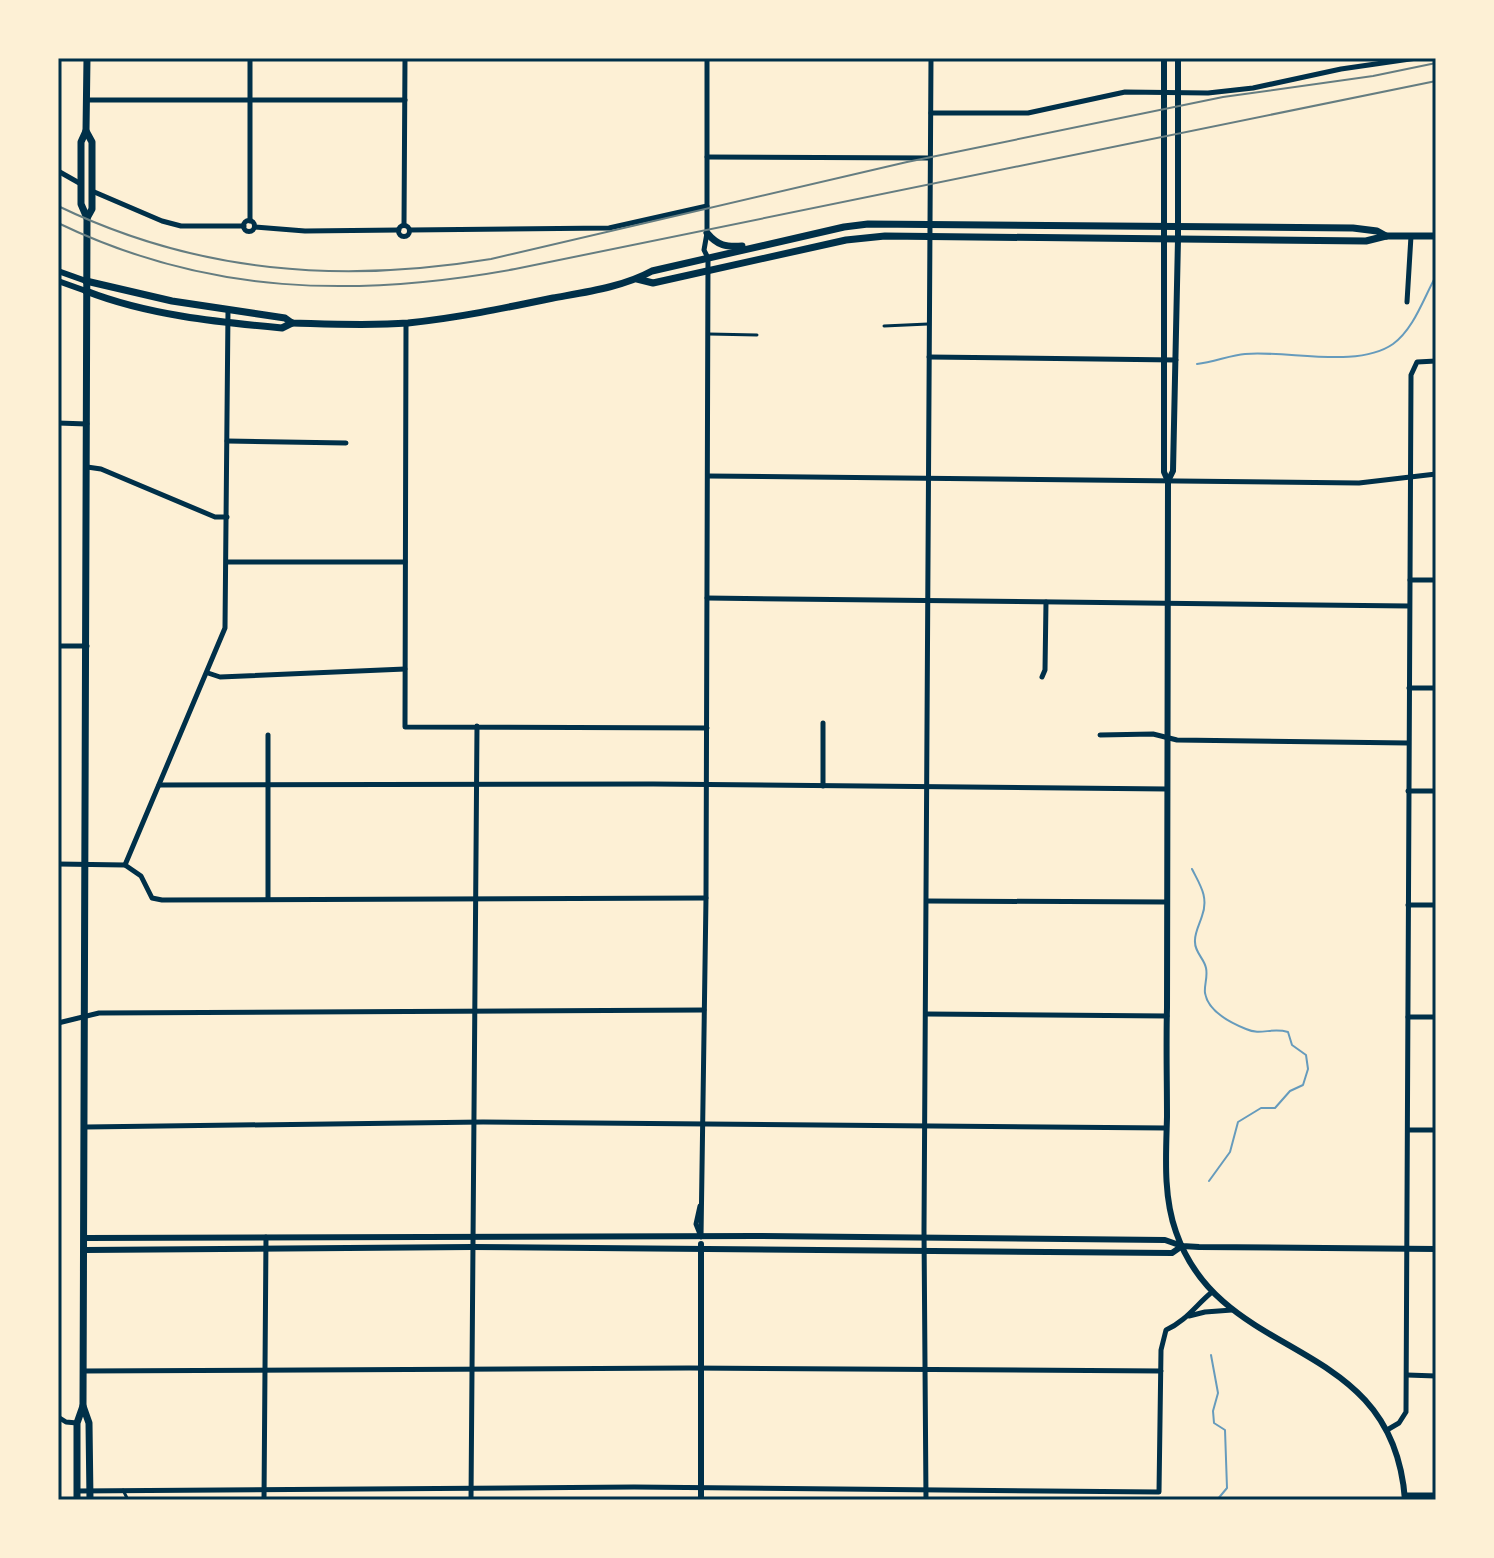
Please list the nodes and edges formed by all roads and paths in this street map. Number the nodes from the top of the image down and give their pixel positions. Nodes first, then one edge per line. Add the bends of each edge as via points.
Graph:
1 (86, 58) edge
2 (250, 58) edge
3 (405, 58) edge
4 (707, 58) edge
5 (931, 58) edge
6 (1164, 58) edge
7 (1178, 58) edge
8 (1417, 58) edge
9 (1165, 93) junction
10 (1178, 93) junction
11 (87, 100) junction
12 (251, 100) junction
13 (405, 100) junction
14 (931, 113) junction
15 (86, 131) junction
16 (707, 157) junction
17 (930, 158) junction
18 (58, 171) edge
19 (81, 184) junction
20 (92, 191) junction
21 (707, 206) junction
22 (87, 218) junction
23 (250, 221) junction
24 (931, 223) junction
25 (244, 226) junction
26 (1164, 226) junction
27 (1178, 226) junction
28 (255, 227) junction
29 (402, 228) junction
30 (707, 233) junction
31 (931, 236) junction
32 (1386, 236) junction
33 (1411, 236) junction
34 (1436, 236) edge
35 (1164, 239) junction
36 (1178, 239) junction
37 (764, 244) junction
38 (708, 258) junction
39 (58, 271) edge
40 (708, 272) junction
41 (637, 279) junction
42 (58, 281) edge
43 (86, 281) junction
44 (86, 291) junction
45 (1407, 302) dead end
46 (228, 311) junction
47 (228, 323) junction
48 (292, 323) junction
49 (406, 323) junction
50 (930, 324) junction
51 (884, 326) dead end
52 (707, 334) junction
53 (757, 335) dead end
54 (929, 357) junction
55 (1164, 360) junction
56 (1176, 360) junction
57 (1436, 361) edge
58 (58, 423) edge
59 (87, 424) junction
60 (227, 441) junction
61 (346, 443) dead end
62 (87, 467) junction
63 (1436, 474) edge
64 (708, 476) junction
65 (1410, 477) junction
66 (929, 480) junction
67 (1168, 481) junction
68 (227, 517) junction
69 (227, 562) junction
70 (405, 562) junction
71 (1410, 580) junction
72 (1436, 580) edge
73 (707, 598) junction
74 (929, 600) junction
75 (1046, 602) junction
76 (1168, 603) junction
77 (1409, 606) junction
78 (58, 646) edge
79 (87, 646) junction
80 (405, 669) junction
81 (208, 673) junction
82 (1042, 677) dead end
83 (1409, 688) junction
84 (1436, 688) edge
85 (823, 723) dead end
86 (477, 726) junction
87 (707, 728) junction
88 (268, 735) dead end
89 (1100, 735) dead end
90 (1167, 738) junction
91 (1408, 743) junction
92 (476, 784) junction
93 (707, 784) junction
94 (159, 785) junction
95 (268, 786) junction
96 (823, 786) junction
97 (927, 788) junction
98 (1167, 789) junction
99 (1408, 791) junction
100 (1436, 791) edge
101 (58, 864) edge
102 (86, 864) junction
103 (125, 865) junction
104 (475, 897) junction
105 (706, 898) junction
106 (268, 899) junction
107 (927, 901) junction
108 (1167, 902) junction
109 (1408, 905) junction
110 (1436, 905) edge
111 (474, 1010) junction
112 (704, 1010) junction
113 (927, 1014) junction
114 (86, 1016) junction
115 (1167, 1016) junction
116 (1408, 1017) junction
117 (1436, 1017) edge
118 (58, 1023) edge
119 (473, 1122) junction
120 (703, 1123) junction
121 (926, 1126) junction
122 (86, 1127) junction
123 (1166, 1128) junction
124 (1409, 1130) junction
125 (1436, 1130) edge
126 (472, 1236) junction
127 (266, 1237) junction
128 (701, 1237) junction
129 (86, 1238) junction
130 (924, 1238) junction
131 (1182, 1246) junction
132 (472, 1247) junction
133 (266, 1248) junction
134 (702, 1248) junction
135 (1408, 1248) junction
136 (1436, 1249) edge
137 (85, 1250) junction
138 (924, 1250) junction
139 (1212, 1292) junction
140 (1232, 1310) junction
141 (1188, 1317) junction
142 (265, 1368) junction
143 (472, 1368) junction
144 (702, 1368) junction
145 (83, 1371) junction
146 (926, 1371) junction
147 (1161, 1371) junction
148 (1407, 1375) junction
149 (1436, 1376) edge
150 (83, 1406) junction
151 (58, 1417) edge
152 (77, 1423) junction
153 (1387, 1430) junction
154 (471, 1488) junction
155 (701, 1488) junction
156 (265, 1489) junction
157 (123, 1490) junction
158 (193, 1490) junction
159 (77, 1491) junction
160 (90, 1491) junction
161 (926, 1491) junction
162 (1436, 1495) edge
163 (1405, 1498) edge
164 (77, 1500) edge
165 (90, 1500) edge
166 (128, 1500) edge
167 (193, 1500) edge
168 (264, 1500) edge
169 (471, 1500) edge
170 (701, 1500) edge
171 (926, 1500) edge

1 - 11 main road
2 - 12 street
3 - 13 street
4 - 16 street
5 - 14 street
6 - 9 street
7 - 10 street
8 - 10 street via 1253,88
9 - 10 street
9 - 14 street via 1125,92 1028,113
9 - 26 street
10 - 27 street
11 - 12 street
11 - 15 main road
12 - 13 street
12 - 23 street
13 - 29 street
14 - 17 street
15 - 19 main road
15 - 20 main road via 92,142
16 - 17 street
16 - 21 street
17 - 24 street
18 - 19 street
19 - 22 main road
20 - 22 main road
20 - 25 street via 181,226
21 - 29 street via 609,228 410,230 405,236
21 - 30 street
22 - 43 main road
23 - 25 street
23 - 28 street
24 - 26 main road
24 - 31 street
24 - 37 main road via 868,224
25 - 28 street via 249,232
26 - 27 main road
26 - 35 street
27 - 32 main road via 1353,228
27 - 36 street
28 - 29 street
30 - 37 main road via 723,246
30 - 38 street
31 - 35 main road
31 - 40 main road via 846,240
31 - 50 street
32 - 33 main road
32 - 36 main road via 1366,241
33 - 34 main road
33 - 45 street
35 - 36 main road
35 - 55 street
36 - 56 street
37 - 38 main road
38 - 40 street
38 - 41 main road
39 - 43 street
40 - 41 main road via 653,283
40 - 52 street
41 - 49 main road
42 - 44 street
43 - 44 main road
43 - 46 main road
44 - 47 main road
44 - 59 main road
46 - 47 street
46 - 48 main road
47 - 48 main road via 282,328
47 - 60 street
48 - 49 main road
49 - 70 street
50 - 51 lane
50 - 54 street
52 - 53 lane
52 - 64 street
54 - 55 street
54 - 66 street
55 - 56 street
55 - 67 street
56 - 67 street via 1173,471
57 - 65 street via 1420,361 1411,375
58 - 59 street
59 - 62 main road
60 - 61 street
60 - 68 street
62 - 68 street via 215,517
62 - 79 main road
63 - 65 street
64 - 66 street
64 - 73 street
65 - 67 street via 1359,483
65 - 71 street
66 - 67 street
66 - 74 street
67 - 76 street
68 - 69 street
69 - 70 street
69 - 81 street via 225,628
70 - 80 street
71 - 72 street
71 - 77 street
73 - 74 street
73 - 87 street
74 - 75 street
74 - 97 street
75 - 76 street
75 - 82 street
76 - 77 street
76 - 90 street
77 - 83 street
78 - 79 street
79 - 102 main road
80 - 81 street via 220,677
80 - 86 street via 405,727
81 - 94 street
83 - 84 street
83 - 91 street
85 - 96 street
86 - 87 street
86 - 92 street
87 - 93 street
88 - 95 street
89 - 90 street
90 - 91 street
90 - 98 street
91 - 99 street
92 - 93 street
92 - 95 street
92 - 104 street
93 - 96 street
93 - 105 street
94 - 95 street
94 - 103 street
95 - 106 street
96 - 97 street
97 - 98 street
97 - 107 street
98 - 108 street
99 - 100 street
99 - 109 street
101 - 102 street
102 - 103 street
102 - 114 main road
103 - 106 street via 141,876 152,898
104 - 105 street
104 - 106 street
104 - 111 street
105 - 112 street
107 - 108 street
107 - 113 street
108 - 115 street
109 - 110 street
109 - 116 street
111 - 112 street
111 - 114 street
111 - 119 street
112 - 120 street
113 - 115 street
113 - 121 street
114 - 118 street
114 - 122 main road
115 - 123 street
116 - 117 street
116 - 124 street
119 - 120 street
119 - 122 street
119 - 126 street
120 - 121 street
120 - 128 street
121 - 123 street
121 - 130 street
122 - 129 main road
123 - 131 street via 1168,1192
124 - 125 street
124 - 135 street
126 - 127 street
126 - 128 street
126 - 132 street
127 - 129 street
127 - 133 street
128 - 130 street
128 - 134 street
129 - 137 main road
130 - 131 street via 1165,1240
130 - 138 street
131 - 135 street
131 - 138 street via 1172,1253
131 - 139 street
132 - 133 street
132 - 134 street
132 - 143 street
133 - 137 street
133 - 142 street
134 - 138 street
134 - 144 street
135 - 136 street
135 - 148 street
137 - 145 main road
138 - 146 street
139 - 140 street
139 - 141 street
140 - 141 street
140 - 153 street via 1339,1374
141 - 147 street via 1166,1330
142 - 143 street
142 - 145 street
142 - 156 street
143 - 144 street
143 - 154 street
144 - 146 street
144 - 155 street
145 - 150 main road
146 - 147 street
146 - 161 street
147 - 161 street via 1159,1492
148 - 149 street
148 - 153 street via 1404,1419
150 - 152 main road
150 - 160 main road via 89,1423
151 - 152 street
152 - 159 main road
153 - 163 street
154 - 155 street
154 - 156 street
154 - 169 street
155 - 161 street
155 - 170 street
156 - 158 street
156 - 168 street
157 - 158 street
157 - 160 street
157 - 166 lane
158 - 167 lane
159 - 160 street
159 - 164 main road
160 - 165 main road
161 - 171 street
162 - 163 street

